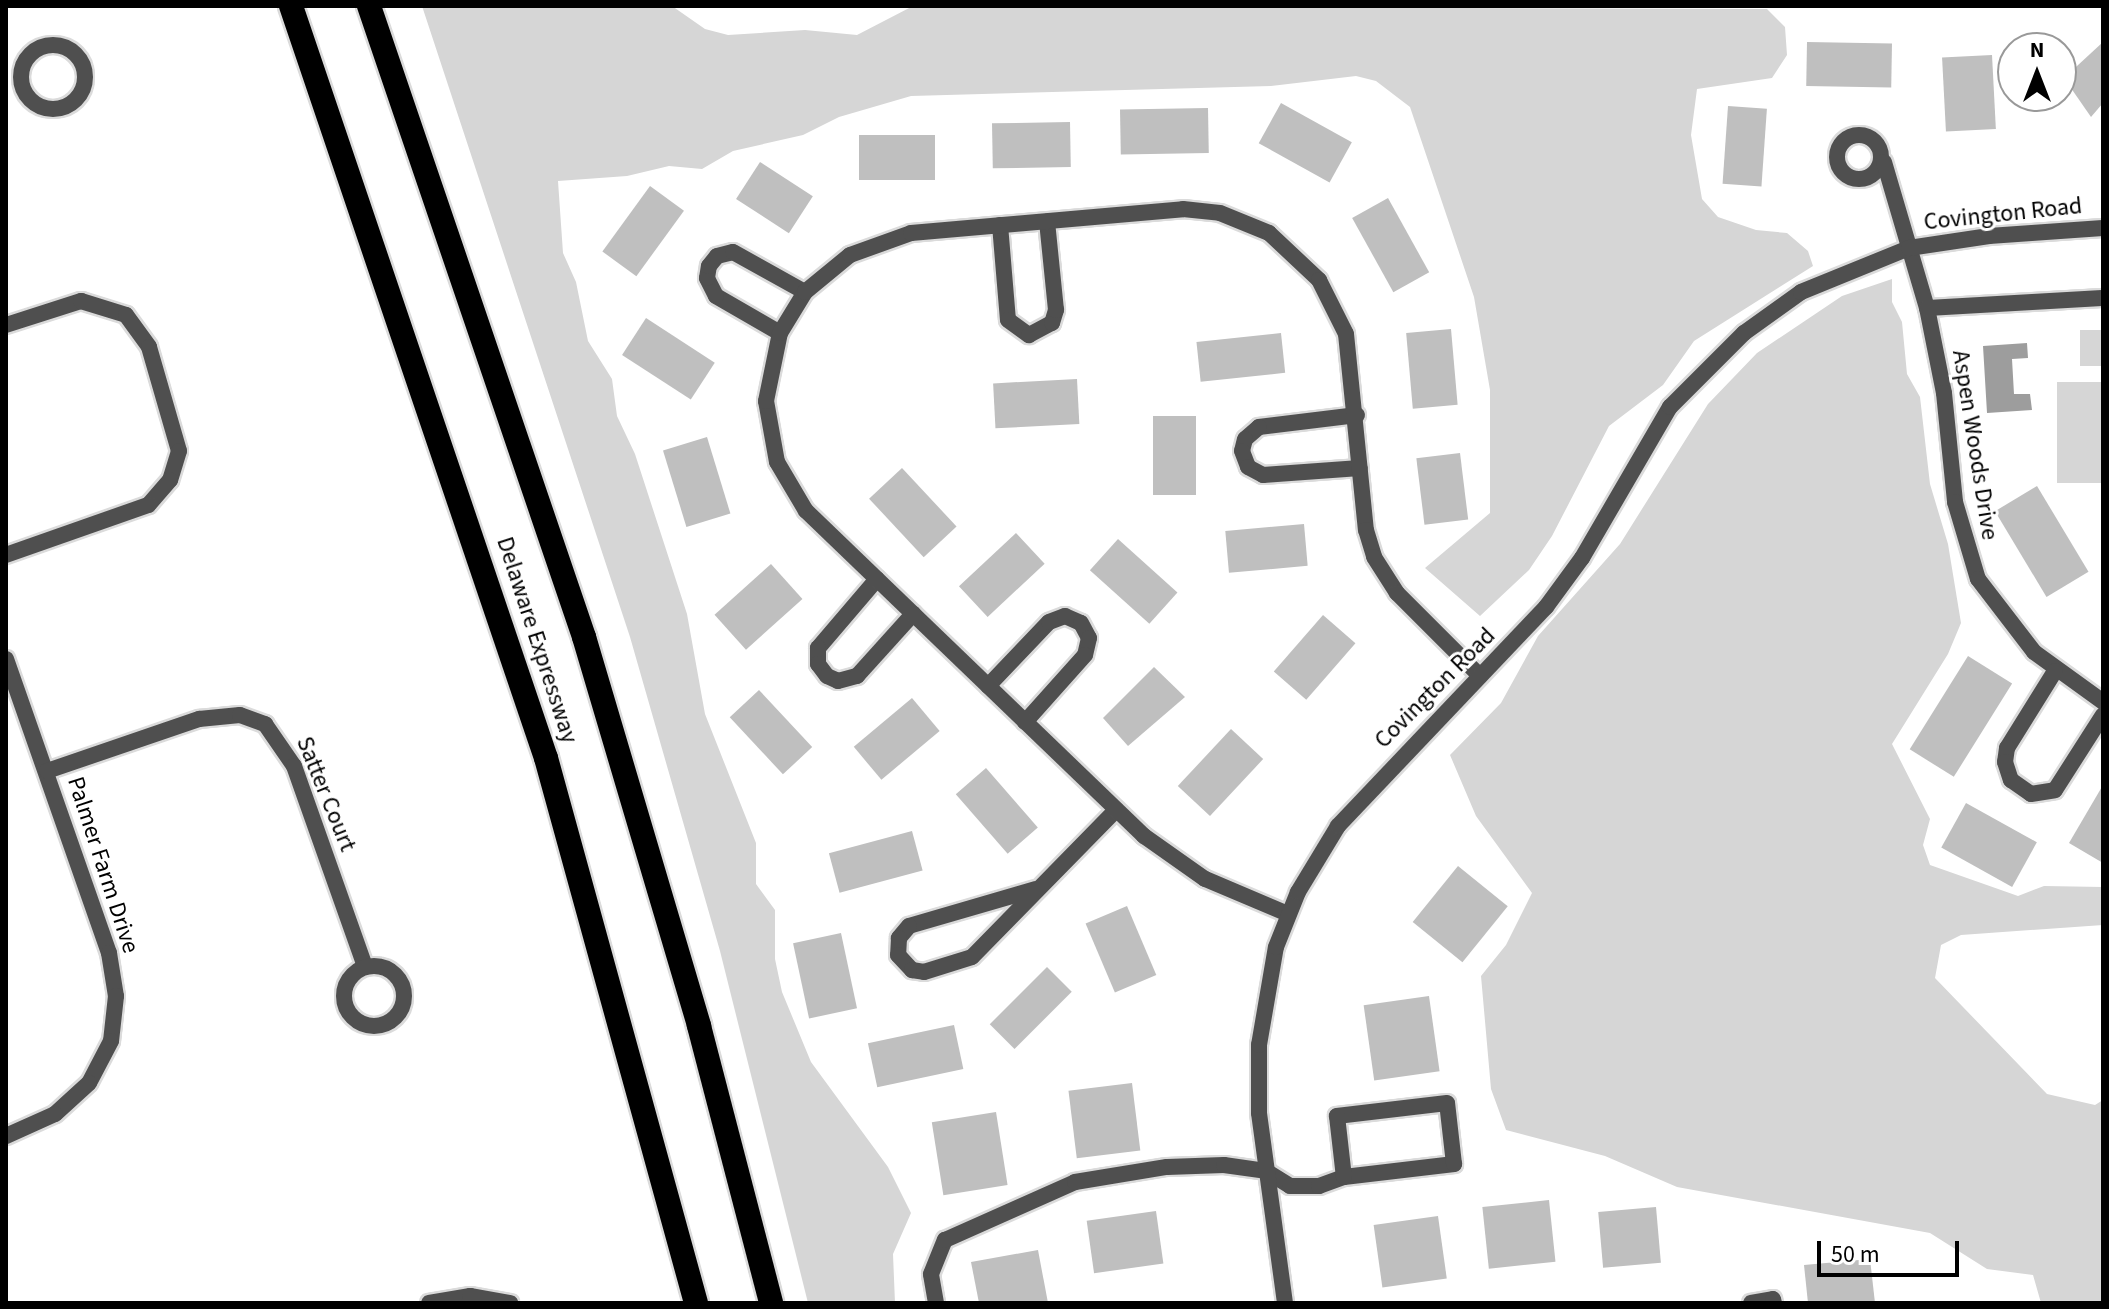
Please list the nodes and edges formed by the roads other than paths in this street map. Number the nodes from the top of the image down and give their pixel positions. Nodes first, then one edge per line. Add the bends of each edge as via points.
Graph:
1 (291, 6) edge
2 (369, 6) edge
3 (13, 91) edge
4 (1884, 162) dead end
5 (1047, 221) junction
6 (1000, 225) junction
7 (2103, 228) edge
8 (1909, 248) junction
9 (805, 292) junction
10 (2103, 298) edge
11 (1927, 308) junction
12 (6, 325) edge
13 (780, 333) junction
14 (1357, 415) junction
15 (1360, 468) junction
16 (6, 555) edge
17 (877, 579) junction
18 (913, 614) junction
19 (7, 666) edge
20 (2055, 671) junction
21 (1480, 676) junction
22 (988, 686) junction
23 (2103, 702) edge
24 (2103, 715) edge
25 (1025, 722) junction
26 (47, 771) junction
27 (1116, 810) junction
28 (1036, 889) junction
29 (1288, 914) junction
30 (365, 967) dead end
31 (6, 1136) edge
32 (1266, 1171) junction
33 (1344, 1177) junction
34 (429, 1303) edge
35 (510, 1303) edge
36 (696, 1303) edge
37 (771, 1303) edge
38 (936, 1303) edge
39 (1285, 1303) edge
40 (1751, 1303) edge
41 (1774, 1303) edge

1 - 36 highway, Delaware Expressway via 542,744
2 - 37 highway, Delaware Expressway via 589,652 699,1026
3 - 3 street via 44,107 67,106 82,92 82,61 63,46 45,46 26,61
4 - 8 street, Covington Road
5 - 6 street
5 - 6 street via 1056,310 1052,323 1029,335 1008,320
5 - 14 street via 1183,209 1220,213 1269,233 1304,262 1329,295 1349,347
6 - 9 street via 911,233 874,243 822,274
7 - 8 street, Covington Road
8 - 11 street, Aspen Woods Drive
8 - 21 street, Covington Road via 1801,292 1711,362 1655,430 1582,558 1546,607
9 - 13 street
9 - 13 street via 733,252 717,256 709,266 707,278 716,296
10 - 11 street
11 - 20 street, Aspen Woods Drive via 1966,548 1993,605
12 - 16 street via 81,301 126,315 149,347 179,451 170,480 148,505
13 - 17 street via 766,401 777,462 806,511
14 - 15 street
14 - 15 street via 1259,427 1245,439 1242,451 1248,467 1263,475
15 - 21 street via 1366,530 1382,573
17 - 18 street
17 - 18 street via 818,648 818,664 827,676 838,681 857,676
18 - 22 street
19 - 26 street, Palmer Farm Drive
20 - 23 street, Aspen Woods Drive
20 - 24 street via 2007,748 2011,780 2031,794 2055,790
21 - 29 street, Covington Road via 1338,826
22 - 25 street
22 - 25 street via 1049,622 1065,616 1081,623 1089,638 1085,655
25 - 27 street
26 - 30 street, Satter Court via 199,719 240,715 265,724 294,766
26 - 31 street, Palmer Farm Drive via 109,953 115,1021 104,1060 76,1098
27 - 28 street
27 - 29 street via 1173,861
28 - 28 street via 909,926 899,938 898,955 912,970 924,972 972,957
29 - 32 street, Covington Road via 1269,977 1259,1045
32 - 33 street via 1290,1186 1319,1186
32 - 38 street via 1224,1165 1167,1167 1075,1182 945,1240 931,1274
32 - 39 street, Covington Road
33 - 33 street via 1454,1164 1447,1103 1337,1116
34 - 35 street via 470,1296
40 - 41 street

